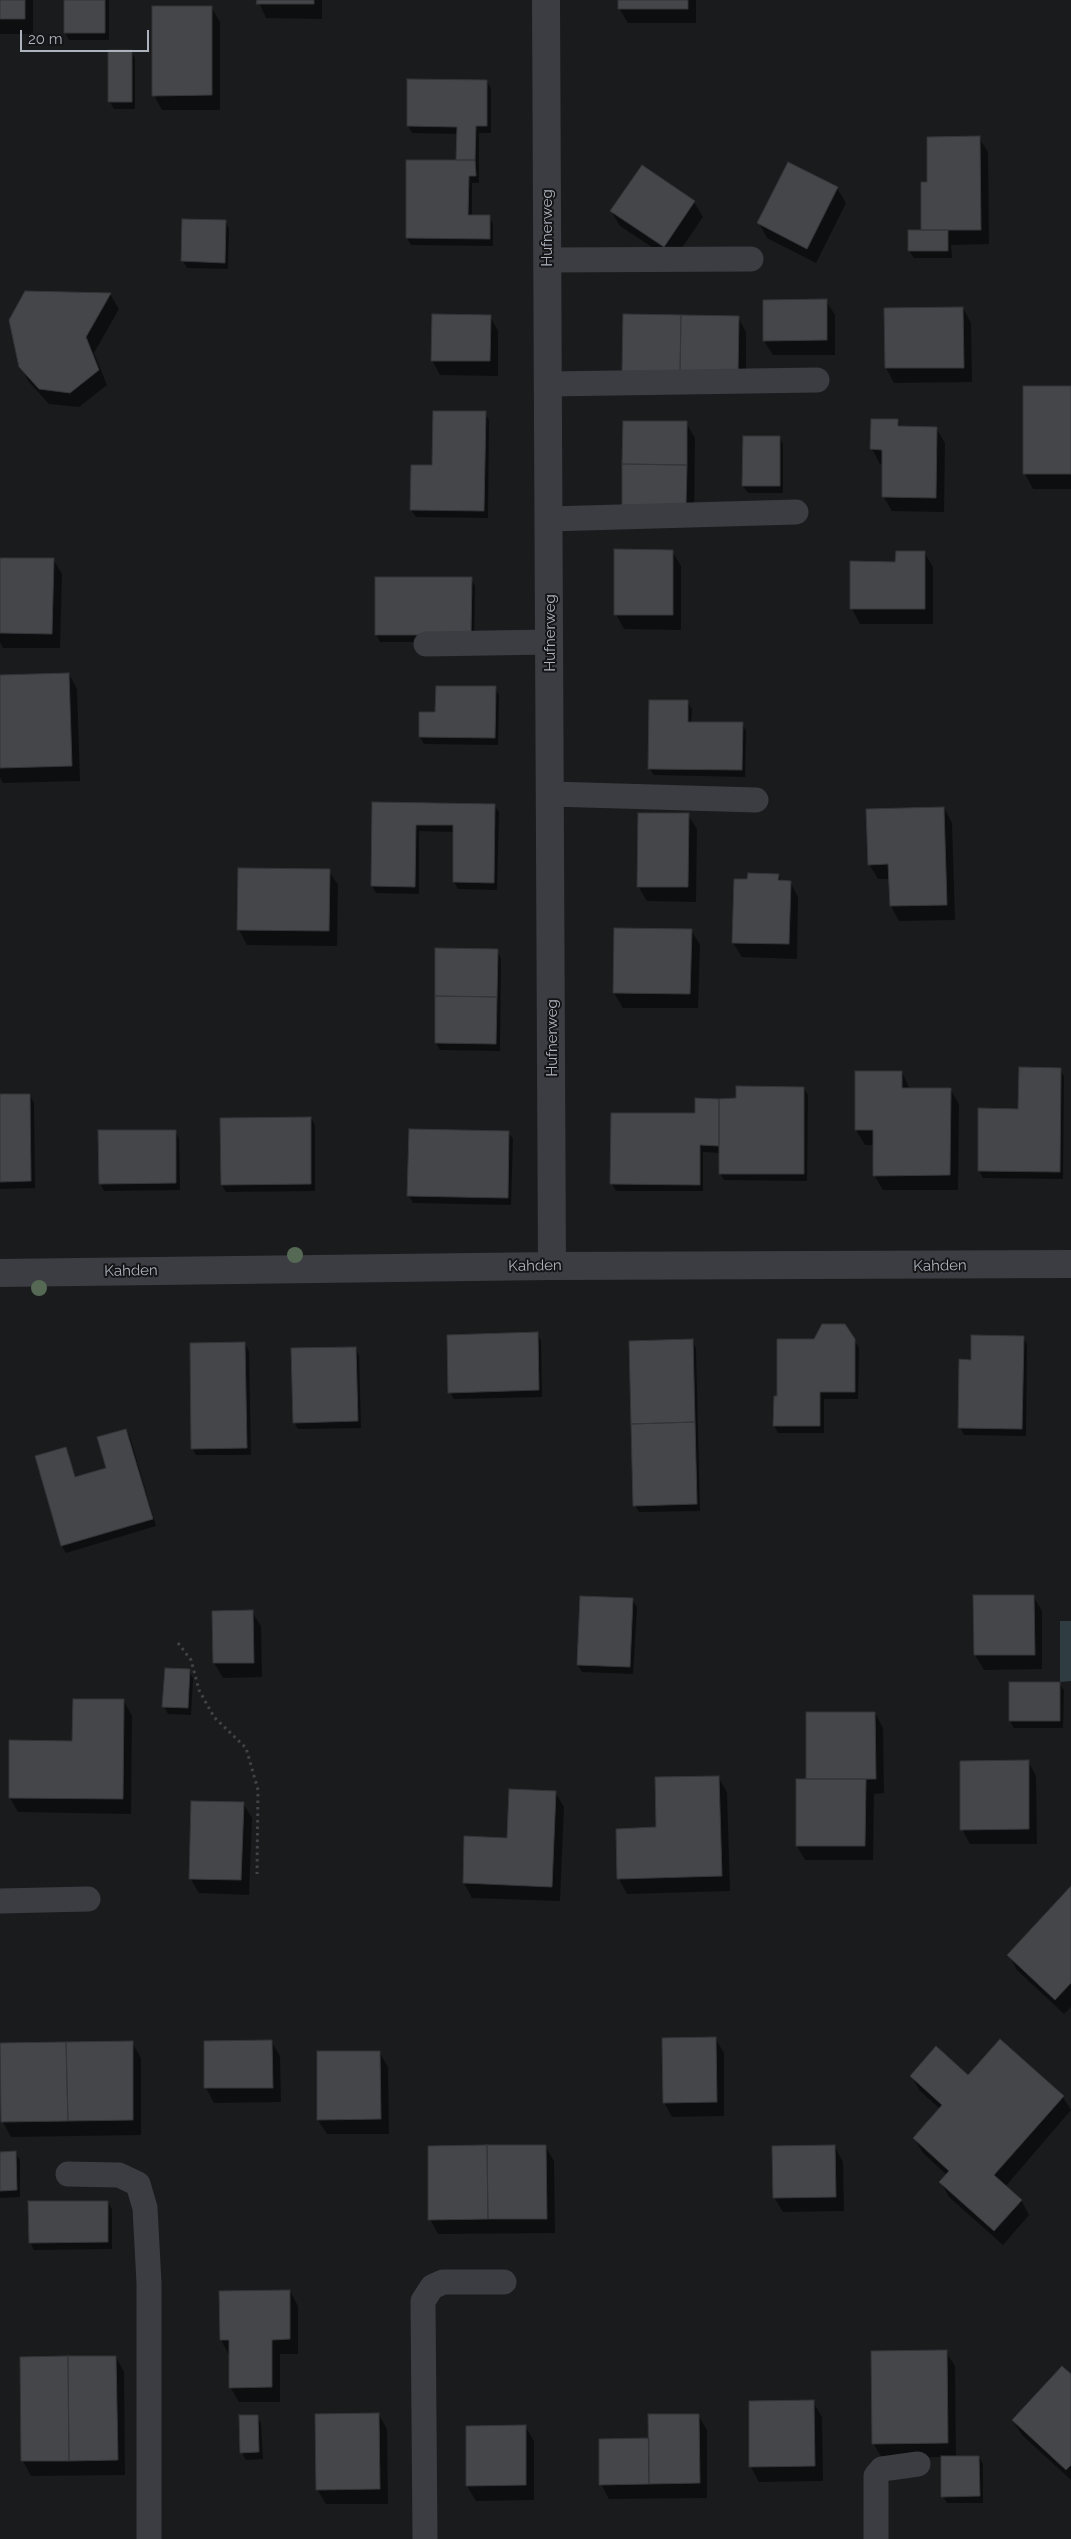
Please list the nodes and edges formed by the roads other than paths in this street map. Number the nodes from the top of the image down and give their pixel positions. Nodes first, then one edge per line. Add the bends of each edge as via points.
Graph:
1 (546, 0) edge
2 (751, 259) dead end
3 (548, 260) junction
4 (817, 380) dead end
5 (548, 384) junction
6 (796, 512) dead end
7 (549, 519) junction
8 (550, 642) junction
9 (426, 644) dead end
10 (551, 794) junction
11 (756, 800) dead end
12 (1071, 1264) edge
13 (552, 1266) junction
14 (0, 1273) edge
15 (88, 1899) dead end
16 (0, 1901) edge
17 (68, 2174) dead end
18 (504, 2282) dead end
19 (918, 2464) dead end
20 (149, 2539) edge
21 (425, 2539) edge
22 (876, 2539) edge

1 - 3 street, Hufnerweg
2 - 3 lane
3 - 5 street, Hufnerweg
4 - 5 lane
5 - 7 street, Hufnerweg
6 - 7 lane
7 - 8 street, Hufnerweg
8 - 9 lane
8 - 10 street, Hufnerweg
10 - 11 lane
10 - 13 street, Hufnerweg
12 - 13 street, Kahden
13 - 14 street, Kahden
15 - 16 lane
17 - 20 lane via 119,2175 138,2184 145,2208 149,2283
18 - 21 lane via 443,2282 432,2288 423,2301
19 - 22 lane via 882,2469 876,2476

